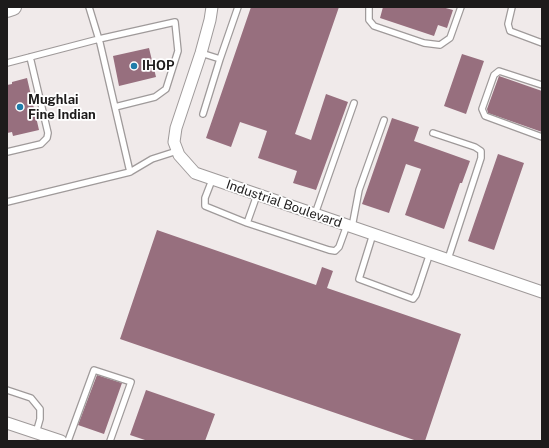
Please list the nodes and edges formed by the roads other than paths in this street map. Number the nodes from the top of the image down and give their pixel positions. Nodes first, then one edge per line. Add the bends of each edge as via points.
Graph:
1 (13, 7) edge
2 (90, 7) edge
3 (212, 7) edge
4 (238, 7) edge
5 (370, 7) edge
6 (461, 7) edge
7 (512, 7) edge
8 (7, 9) edge
9 (99, 39) junction
10 (542, 42) edge
11 (201, 53) junction
12 (30, 57) junction
13 (220, 59) junction
14 (7, 63) edge
15 (542, 85) edge
16 (354, 104) dead end
17 (115, 107) junction
18 (202, 114) dead end
19 (384, 120) dead end
20 (433, 133) dead end
21 (542, 137) edge
22 (177, 151) junction
23 (7, 152) edge
24 (130, 172) junction
25 (212, 180) junction
26 (257, 195) junction
27 (7, 202) edge
28 (314, 214) junction
29 (247, 223) junction
30 (349, 226) junction
31 (373, 234) junction
32 (430, 253) junction
33 (448, 259) junction
34 (542, 292) edge
35 (7, 390) edge
36 (7, 423) edge
37 (40, 436) edge
38 (61, 441) edge
39 (68, 441) edge
40 (110, 441) edge

1 - 8 main road
2 - 9 lane
3 - 11 street
4 - 13 lane
5 - 6 lane via 369,20 374,26 424,43 440,45 450,38
7 - 10 lane via 508,24 510,31
9 - 12 lane
9 - 17 lane
9 - 17 lane via 175,22 178,51 166,89 155,97
11 - 13 lane
11 - 22 street via 176,128 174,142
12 - 14 lane
12 - 23 lane via 48,138 41,144
13 - 18 lane
15 - 21 lane via 499,71 494,75 482,109 485,116
16 - 28 lane
17 - 24 lane
19 - 30 lane
20 - 33 lane via 481,151 481,158
22 - 24 lane via 152,159
22 - 25 street, Industrial Boulevard via 195,173
24 - 27 lane
25 - 26 street, Industrial Boulevard
25 - 29 lane via 205,198 205,206
26 - 28 street, Industrial Boulevard
26 - 29 lane
28 - 30 street, Industrial Boulevard
29 - 30 lane via 328,250 339,247
30 - 31 street, Industrial Boulevard
31 - 32 street, Industrial Boulevard
31 - 32 lane via 358,279 413,299
32 - 33 street, Industrial Boulevard
33 - 34 street, Industrial Boulevard
35 - 37 lane via 31,398 40,409
36 - 37 street
37 - 38 street
39 - 40 lane via 94,370 131,382

